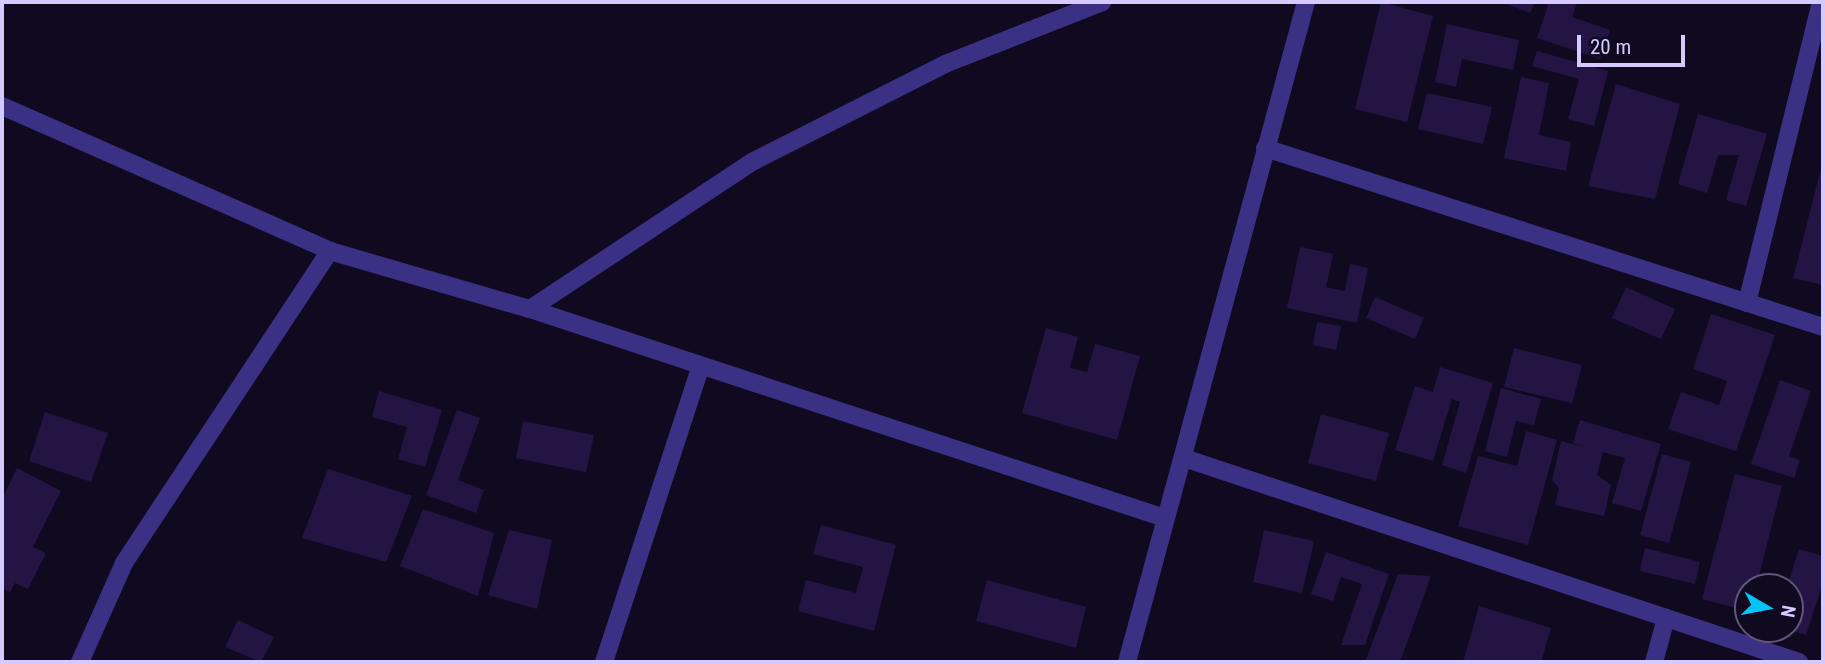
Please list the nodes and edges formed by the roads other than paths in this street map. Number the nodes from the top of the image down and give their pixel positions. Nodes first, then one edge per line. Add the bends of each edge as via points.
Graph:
1 (1102, 2) edge
2 (1306, 2) edge
3 (1821, 2) edge
4 (2, 106) edge
5 (1265, 148) junction
6 (330, 251) junction
7 (1747, 303) junction
8 (530, 309) junction
9 (1823, 327) edge
10 (701, 365) junction
11 (1184, 458) junction
12 (1165, 518) junction
13 (1665, 618) junction
14 (80, 662) edge
15 (604, 662) edge
16 (1127, 662) edge
17 (1654, 662) edge
18 (1799, 662) edge

1 - 8 street via 945,64 754,162
2 - 5 street
3 - 7 street
4 - 6 street
5 - 7 street
5 - 11 street
6 - 8 street
6 - 14 street via 124,564
7 - 9 street
8 - 10 street
10 - 12 street
10 - 15 street
11 - 12 street
11 - 13 street
12 - 16 street
13 - 17 street
13 - 18 street

